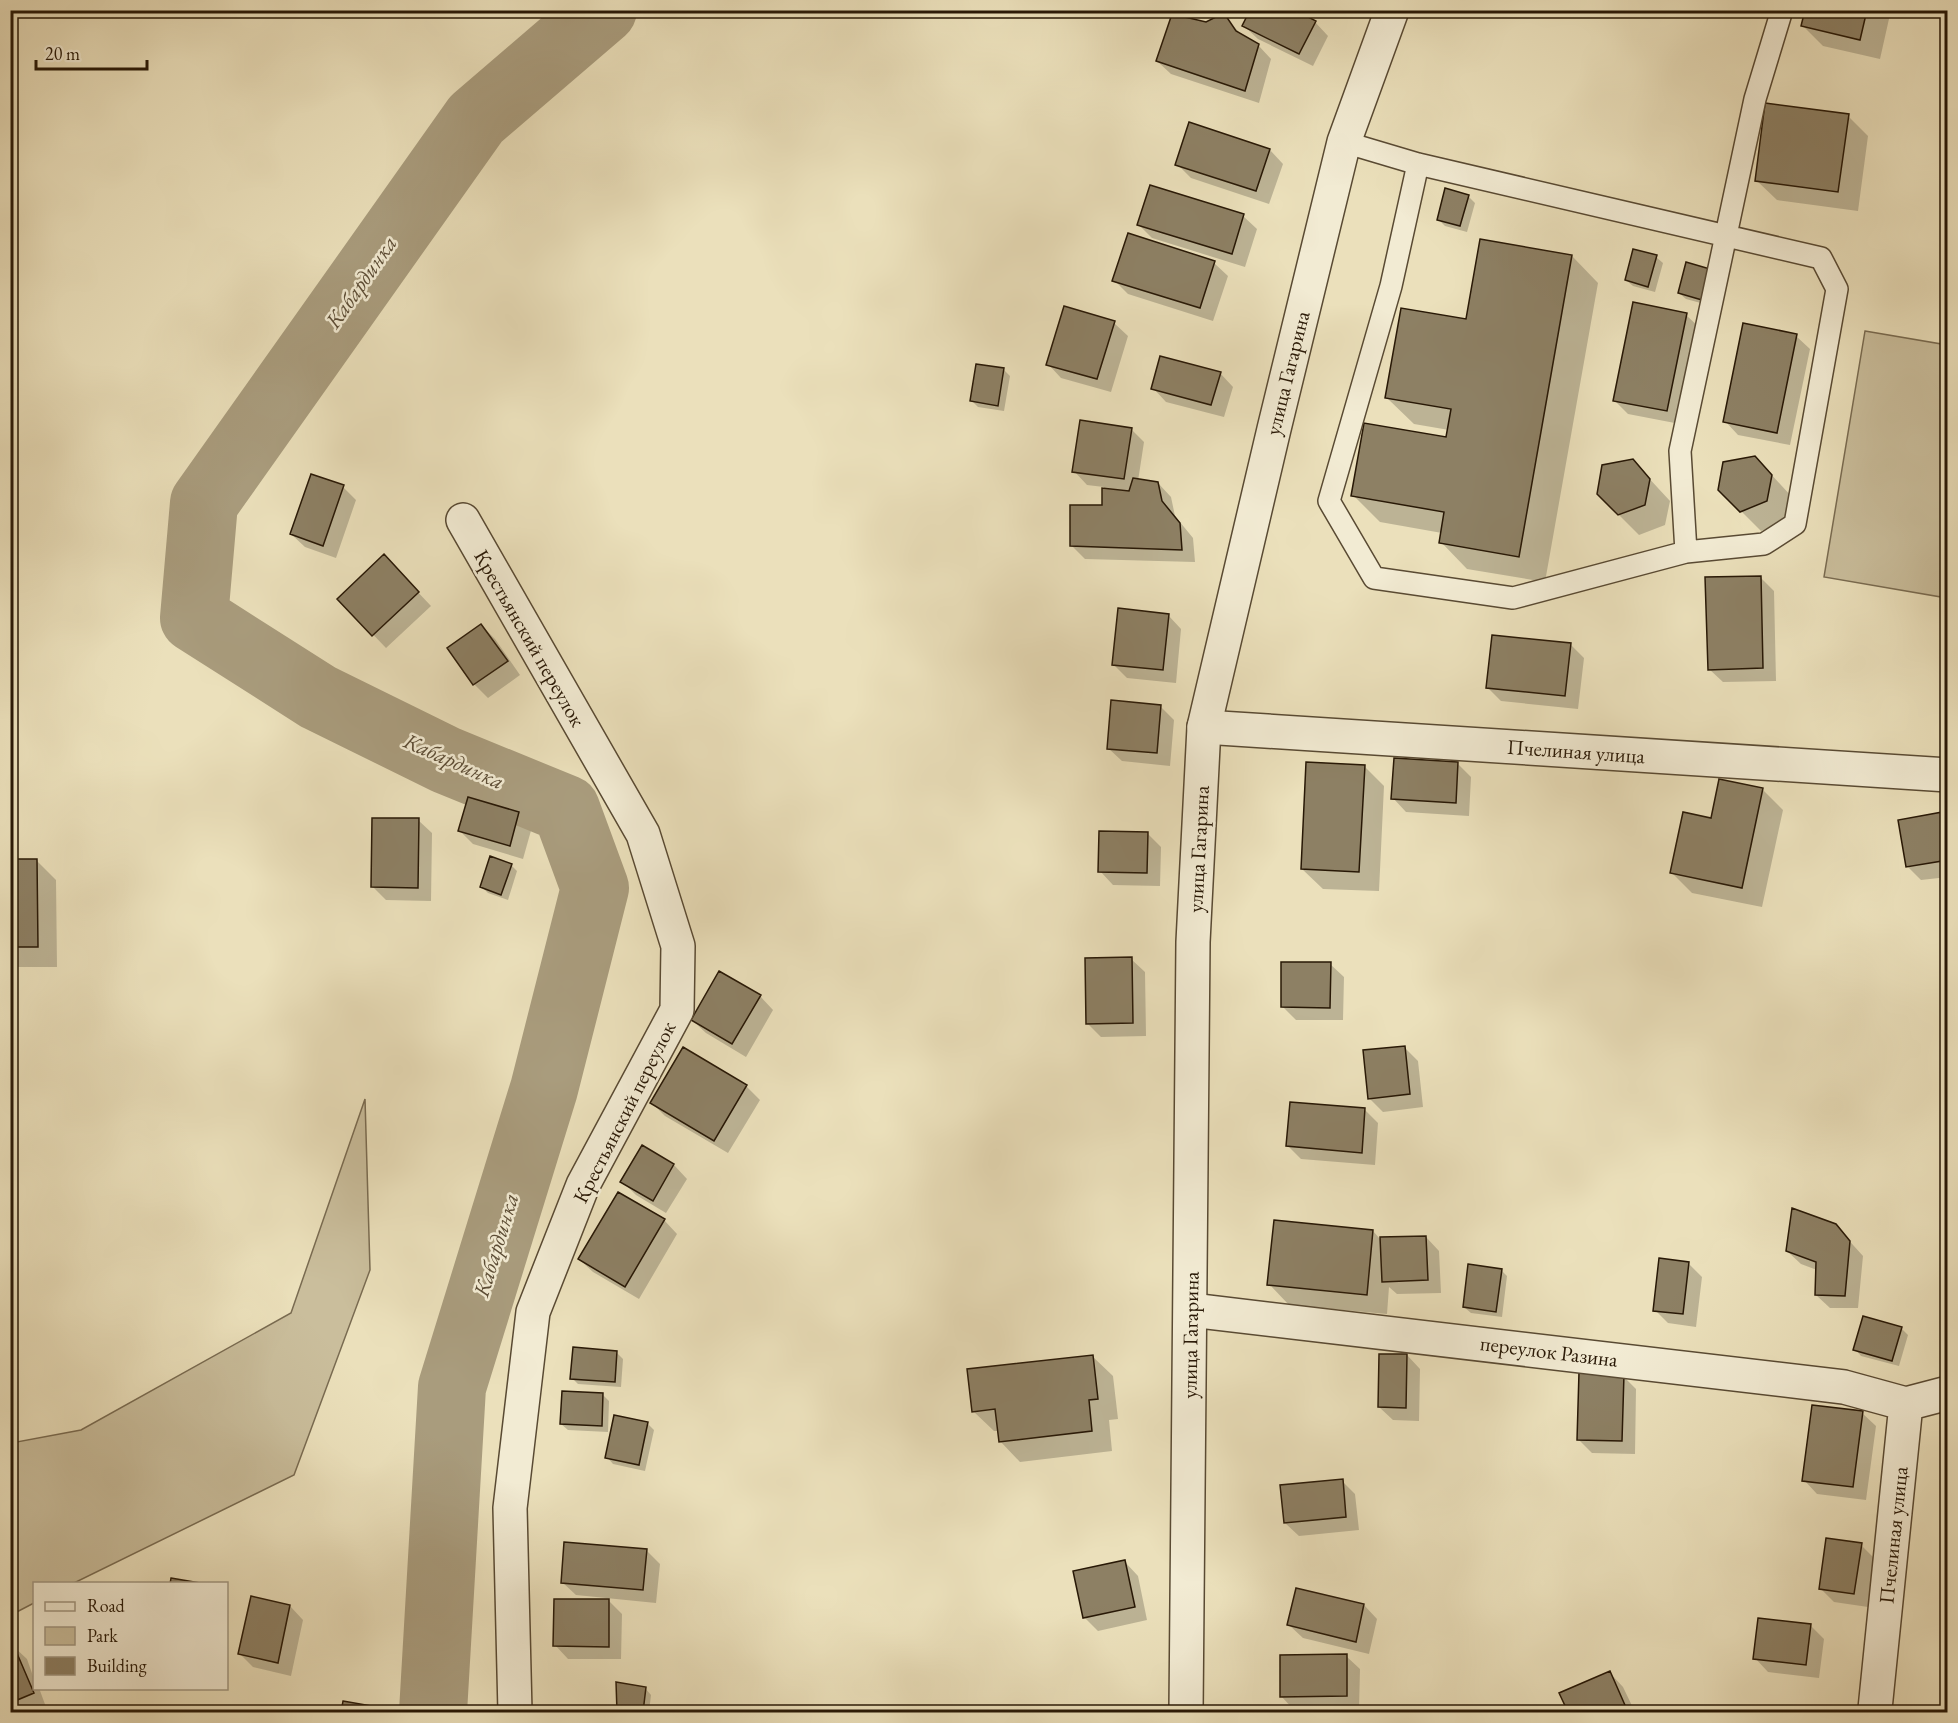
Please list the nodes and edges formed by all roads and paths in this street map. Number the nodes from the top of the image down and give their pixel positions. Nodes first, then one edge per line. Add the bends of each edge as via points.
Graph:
1 (1392, 10) edge
2 (1782, 10) edge
3 (1344, 142) junction
4 (1418, 164) junction
5 (1727, 237) junction
6 (463, 520) dead end
7 (1686, 552) junction
8 (1204, 727) junction
9 (1947, 775) edge
10 (1191, 1310) junction
11 (1947, 1393) edge
12 (1906, 1404) junction
13 (1875, 1709) dead end
14 (514, 1713) edge
15 (1186, 1713) edge

1 - 3 street, улица Гагарина
2 - 5 lane via 1755,99
3 - 4 lane
3 - 8 street, улица Гагарина
4 - 5 lane
4 - 7 lane via 1391,286 1329,501 1374,578 1513,598
5 - 7 lane via 1680,451
5 - 7 lane via 1821,258 1837,289 1795,524 1764,544
6 - 14 street, Крестьянский переулок via 644,834 678,946 676,1010 584,1185 533,1312 510,1508
8 - 9 street, Пчелиная улица
8 - 10 street, улица Гагарина via 1193,942
10 - 12 street, переулок Разина via 1844,1387
10 - 15 street, улица Гагарина
11 - 12 street
12 - 13 street, Пчелиная улица

